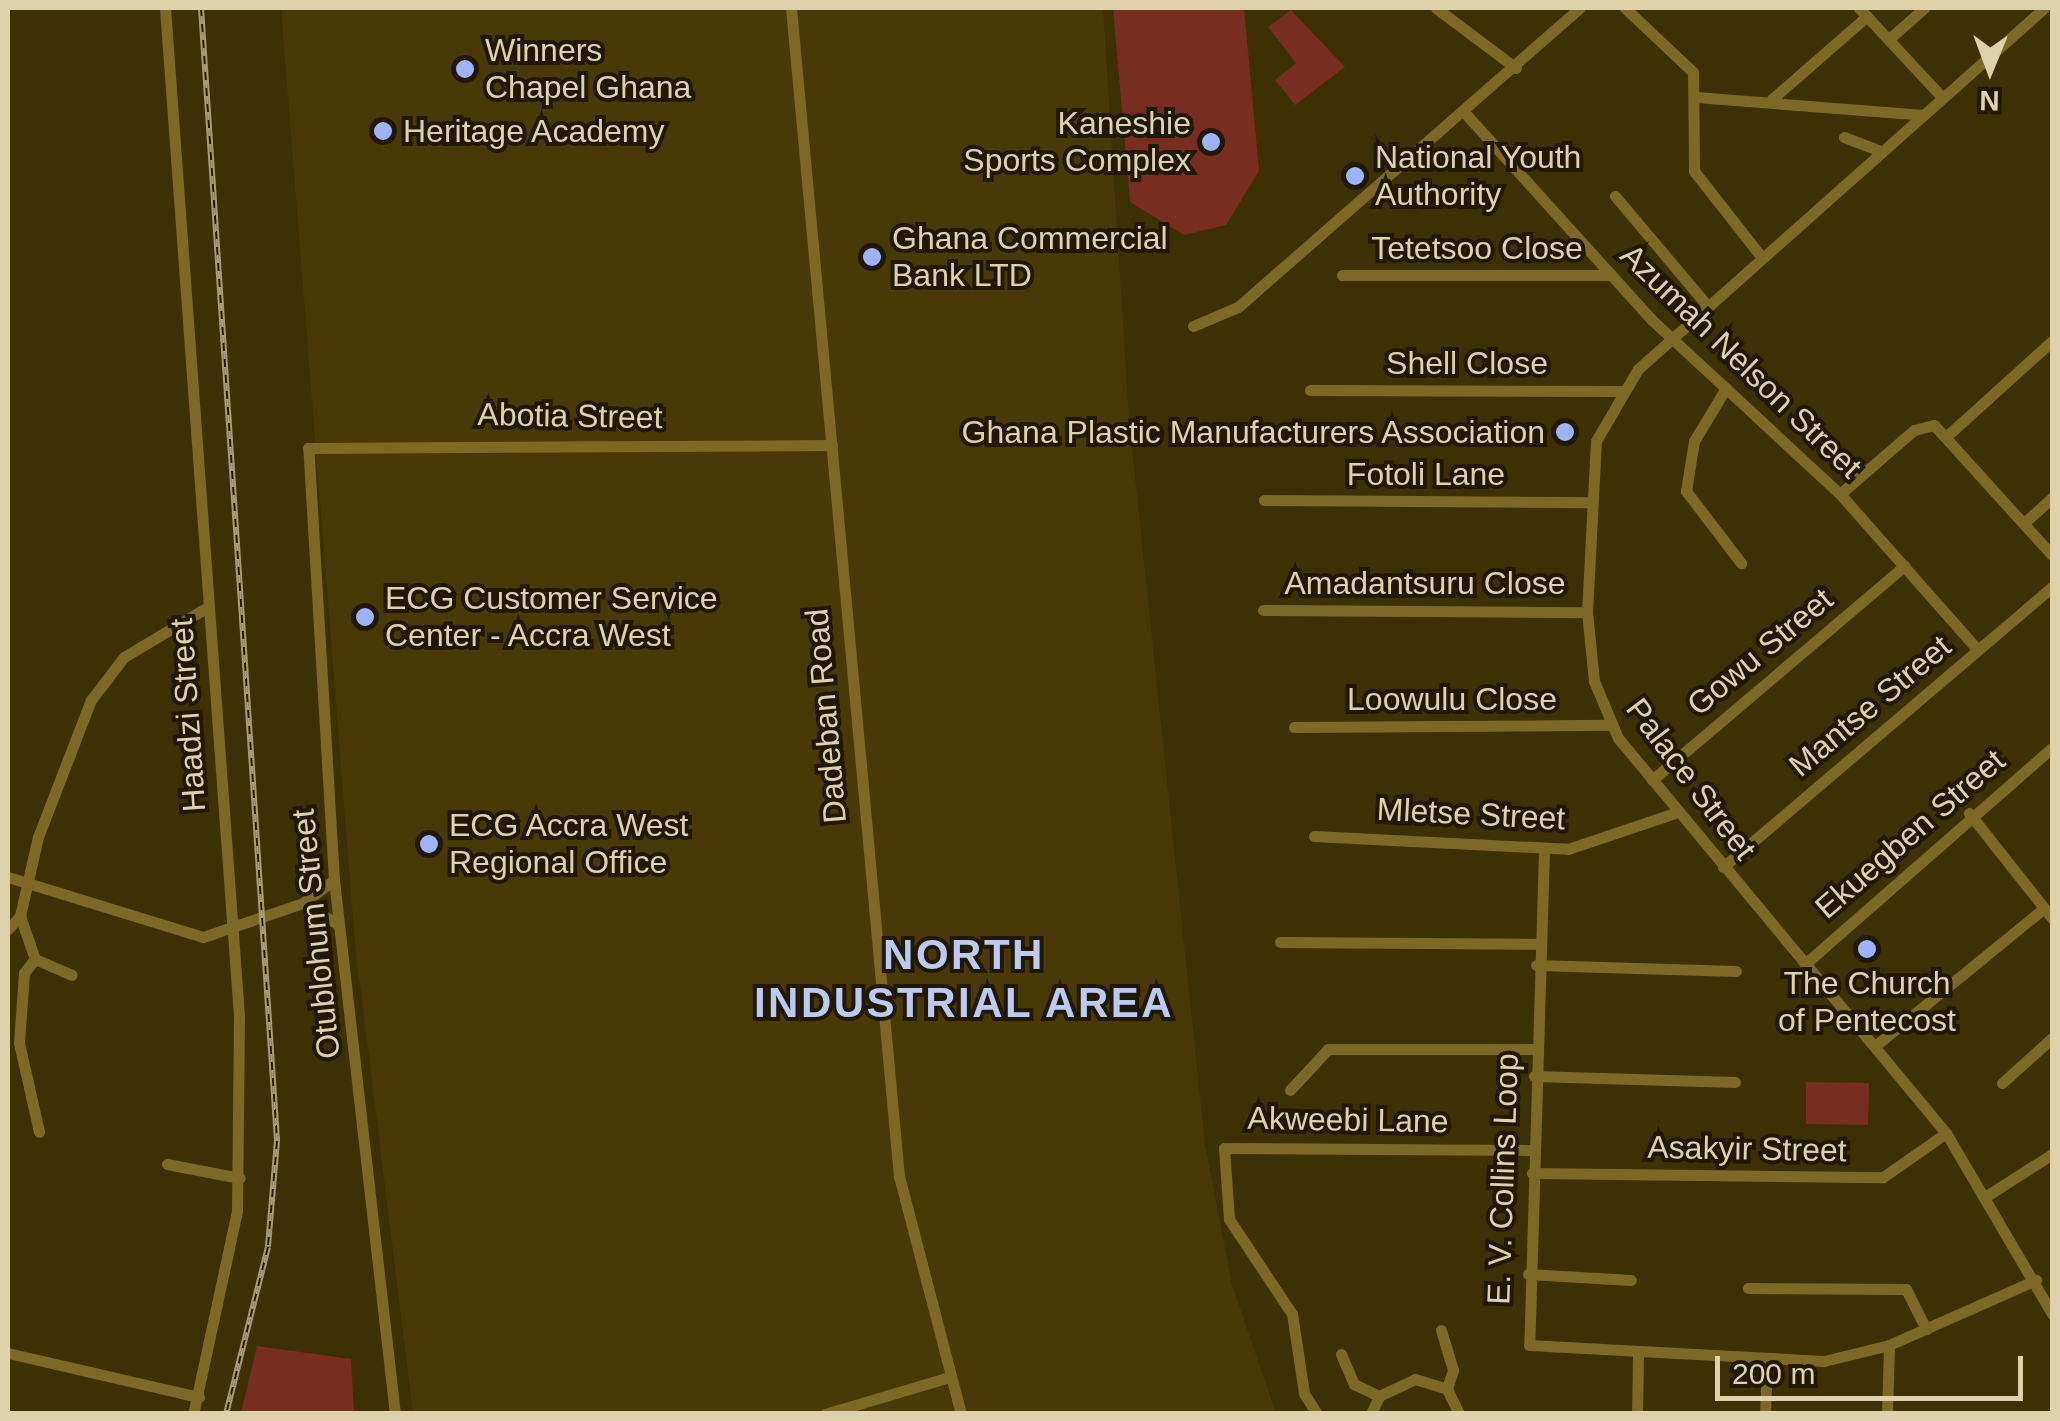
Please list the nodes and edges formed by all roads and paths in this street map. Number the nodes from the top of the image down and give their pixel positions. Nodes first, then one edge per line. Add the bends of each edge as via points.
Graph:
1 (165, 8) edge
2 (791, 8) edge
3 (1436, 8) edge
4 (1580, 8) edge
5 (1625, 8) edge
6 (1924, 8) edge
7 (2044, 8) edge
8 (1863, 12) edge
9 (1888, 39) junction
10 (1516, 68) junction
11 (1696, 96) junction
12 (1943, 98) junction
13 (1772, 99) junction
14 (1464, 112) junction
15 (1923, 116) junction
16 (1844, 137) dead end
17 (1882, 151) junction
18 (1615, 196) dead end
19 (1759, 254) junction
20 (1342, 275) dead end
21 (1611, 275) junction
22 (1705, 303) junction
23 (1194, 326) dead end
24 (1668, 336) junction
25 (2052, 341) edge
26 (1726, 388) junction
27 (1310, 390) dead end
28 (1623, 391) junction
29 (1950, 434) junction
30 (832, 444) junction
31 (308, 448) joint
32 (1840, 494) junction
33 (2052, 498) edge
34 (1264, 500) dead end
35 (1588, 502) junction
36 (2024, 522) junction
37 (2052, 555) edge
38 (1741, 562) dead end
39 (1904, 566) junction
40 (2052, 586) edge
41 (208, 607) junction
42 (1264, 610) dead end
43 (1586, 612) junction
44 (1978, 650) junction
45 (1610, 725) junction
46 (1294, 727) dead end
47 (2052, 748) edge
48 (1652, 780) junction
49 (1678, 812) junction
50 (1969, 812) junction
51 (1314, 836) dead end
52 (1544, 850) junction
53 (1723, 867) junction
54 (8, 877) edge
55 (334, 880) junction
56 (28, 883) junction
57 (302, 903) junction
58 (2048, 913) edge
59 (20, 916) junction
60 (339, 925) junction
61 (232, 929) junction
62 (8, 930) edge
63 (1280, 942) dead end
64 (1536, 944) junction
65 (36, 959) junction
66 (1805, 964) junction
67 (1536, 965) junction
68 (1736, 972) dead end
69 (72, 975) dead end
70 (2052, 1038) edge
71 (1876, 1046) junction
72 (1534, 1049) junction
73 (1534, 1076) junction
74 (1735, 1082) dead end
75 (2002, 1083) dead end
76 (1290, 1090) dead end
77 (39, 1132) dead end
78 (1946, 1133) junction
79 (1532, 1150) junction
80 (2052, 1154) edge
81 (167, 1164) dead end
82 (1532, 1173) junction
83 (240, 1178) junction
84 (1988, 1195) junction
85 (1528, 1274) junction
86 (1631, 1280) dead end
87 (2036, 1280) junction
88 (1748, 1288) dead end
89 (2052, 1314) edge
90 (1926, 1329) junction
91 (1441, 1330) dead end
92 (1890, 1345) junction
93 (8, 1353) edge
94 (1341, 1354) dead end
95 (1638, 1356) junction
96 (1766, 1362) junction
97 (949, 1377) junction
98 (1448, 1389) junction
99 (1379, 1396) junction
100 (198, 1397) junction
101 (193, 1414) edge
102 (395, 1414) edge
103 (824, 1414) edge
104 (960, 1414) edge
105 (1317, 1414) edge
106 (1371, 1414) edge
107 (1459, 1414) edge
108 (1637, 1414) edge
109 (1765, 1414) edge
110 (1887, 1414) edge

1 - 41 street, Haadzi Street
2 - 30 street, Dadeban Road
3 - 10 street
4 - 10 street
5 - 11 street via 1693,72
6 - 9 street
7 - 12 street, Palace Street
8 - 9 street
8 - 13 street
9 - 12 street
10 - 14 street
11 - 13 street
11 - 19 street via 1695,174
12 - 15 street, Palace Street
13 - 15 street
14 - 21 street, Azumah Nelson Street
14 - 23 street via 1238,307
15 - 17 street, Palace Street
16 - 17 street
17 - 19 street, Palace Street
18 - 22 street
19 - 22 street, Palace Street
20 - 21 street, Tetetsoo Close
21 - 24 street, Azumah Nelson Street
22 - 24 street, Palace Street
24 - 26 street, Azumah Nelson Street
24 - 28 street, Palace Street
25 - 29 street
26 - 32 street, Azumah Nelson Street
26 - 38 street via 1694,441 1686,491
27 - 28 street, Shell Close
28 - 35 street, Palace Street via 1596,441
29 - 32 street via 1914,430
29 - 36 street
30 - 31 street, Abotia Street
30 - 97 street, Dadeban Road via 899,1176
31 - 55 street, Otublohum Street
32 - 39 street, Azumah Nelson Street
33 - 36 street
34 - 35 street, Fotoli Lane
35 - 43 street, Palace Street
36 - 37 street
39 - 44 street, Azumah Nelson Street
39 - 48 street, Gowu Street
40 - 44 street, Mantse Street
41 - 56 street via 105,678 62,765
41 - 61 street, Haadzi Street
42 - 43 street, Amadantsuru Close
43 - 45 street, Palace Street via 1593,676
44 - 53 street, Mantse Street
45 - 46 street, Loowulu Close
45 - 48 street, Palace Street
47 - 50 street, Ekuegben Street
48 - 49 street, Palace Street
49 - 52 street, Mletse Street via 1606,842
49 - 53 street, Palace Street
50 - 58 street
50 - 66 street, Ekuegben Street
51 - 52 street, Mletse Street via 1502,839
52 - 64 street, E. V. Collins Loop
53 - 66 street, Palace Street
54 - 56 street
55 - 57 street
55 - 60 street, Otublohum Street
56 - 59 street
56 - 61 street via 182,934
57 - 60 street
57 - 61 street
58 - 71 street
59 - 62 street
59 - 65 street
60 - 102 street, Otublohum Street
61 - 83 street, Haadzi Street
63 - 64 street
64 - 67 street, E. V. Collins Loop
65 - 69 street
65 - 77 street via 24,974 19,1043
66 - 71 street, Palace Street
67 - 68 street
67 - 72 street, E. V. Collins Loop
70 - 75 street
71 - 78 street, Palace Street
72 - 73 street, E. V. Collins Loop
72 - 76 street via 1328,1050
73 - 74 street
73 - 79 street, E. V. Collins Loop
78 - 82 street, Asakyir Street via 1884,1176
78 - 84 street, Palace Street
79 - 82 street, E. V. Collins Loop
79 - 105 street, Akweebi Lane via 1224,1148 1229,1219 1292,1314 1304,1393
80 - 84 street
81 - 83 street
82 - 85 street, E. V. Collins Loop
83 - 100 street, Haadzi Street
84 - 87 street, Palace Street
85 - 86 street
85 - 95 street, E. V. Collins Loop via 1530,1346
87 - 89 street, Palace Street
87 - 90 street, E. V. Collins Loop
88 - 90 street via 1906,1289
90 - 92 street, E. V. Collins Loop
91 - 98 street
92 - 96 street, E. V. Collins Loop
92 - 110 street
93 - 100 street
94 - 99 street via 1354,1384
95 - 96 street, E. V. Collins Loop
95 - 108 street
96 - 109 street
97 - 103 street
97 - 104 street, Dadeban Road
98 - 99 street via 1416,1378
98 - 107 street
99 - 106 street
100 - 101 street, Haadzi Street

